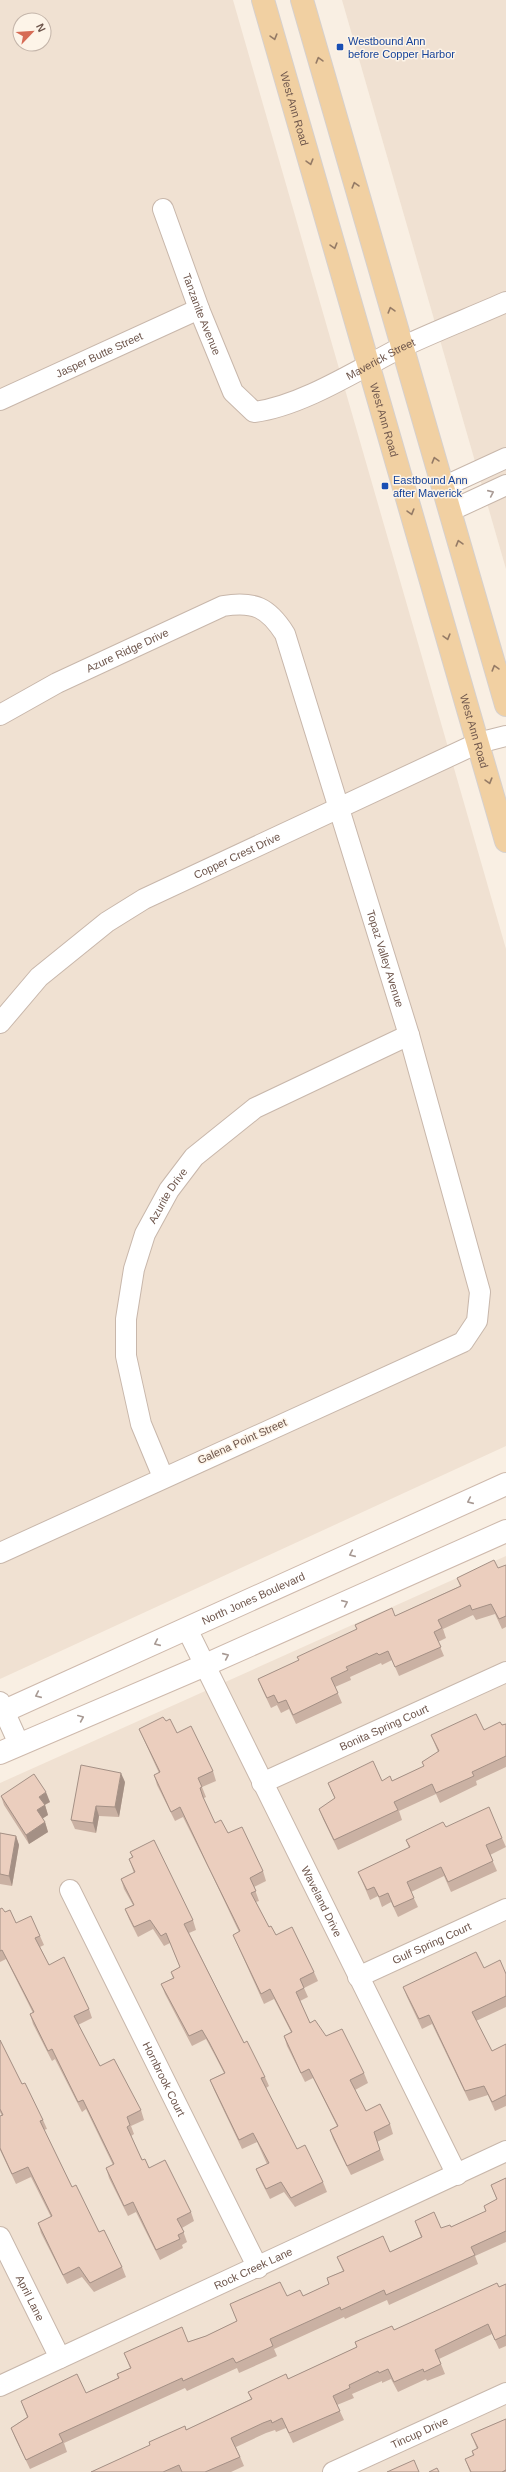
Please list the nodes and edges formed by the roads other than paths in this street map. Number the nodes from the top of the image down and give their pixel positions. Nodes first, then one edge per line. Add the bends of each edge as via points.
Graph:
1 (263, 0) edge
2 (302, 0) edge
3 (163, 208) dead end
4 (506, 302) edge
5 (199, 309) junction
6 (402, 347) junction
7 (369, 367) junction
8 (0, 400) edge
9 (254, 412) joint
10 (506, 458) edge
11 (443, 486) junction
12 (506, 486) edge
13 (450, 511) junction
14 (261, 608) joint
15 (506, 705) edge
16 (0, 715) edge
17 (506, 736) edge
18 (478, 743) junction
19 (338, 807) junction
20 (506, 840) edge
21 (0, 1023) edge
22 (409, 1035) junction
23 (477, 1321) joint
24 (163, 1477) junction
25 (506, 1484) edge
26 (506, 1531) edge
27 (0, 1553) edge
28 (187, 1629) junction
29 (203, 1666) junction
30 (506, 1672) edge
31 (1, 1709) edge
32 (10, 1749) edge
33 (262, 1783) junction
34 (70, 1890) dead end
35 (506, 1909) edge
36 (358, 1977) junction
37 (506, 2151) edge
38 (457, 2175) junction
39 (0, 2237) edge
40 (258, 2268) junction
41 (60, 2358) junction
42 (0, 2386) edge
43 (506, 2392) edge
44 (333, 2472) edge

1 -> 7 main road, West Ann Road
6 -> 2 main road
3 - 5 street, Tanzanite Avenue
4 - 6 street, Maverick Street
5 - 8 street, Jasper Butte Street
5 - 9 street, Tanzanite Avenue via 233,392
6 - 7 street, Maverick Street
11 -> 6 main road
7 - 9 street, Maverick Street via 273,410
7 -> 18 main road, West Ann Road
10 - 11 street
11 - 13 main road
13 -> 12 street
15 -> 13 main road
14 - 16 street, Azure Ridge Drive via 243,603 223,606 57,683
14 - 19 street, Topaz Valley Avenue via 276,618 285,634
17 - 18 street, Copper Crest Drive
18 - 19 street, Copper Crest Drive
18 -> 20 main road, West Ann Road
19 - 21 street, Copper Crest Drive via 144,898 107,922 39,977
19 - 22 street, Topaz Valley Avenue
22 - 23 street, Topaz Valley Avenue via 480,1292
22 - 24 street, Azurite Drive via 255,1108 194,1157 169,1190 145,1234 136,1262 126,1320 126,1356 141,1424
23 - 24 street, Galena Point Street via 463,1342
24 - 27 street, Galena Point Street
25 -> 28 main road, North Jones Boulevard
29 -> 26 main road
28 - 29 street, Waveland Drive
28 -> 31 main road, North Jones Boulevard
32 -> 29 main road
29 - 33 street, Waveland Drive
30 - 33 street, Bonita Spring Court
31 - 32 street
33 - 36 street, Waveland Drive
34 - 40 street, Hornbrook Court
35 - 36 street, Gulf Spring Court
36 - 38 street, Waveland Drive
37 - 38 street, Rock Creek Lane
38 - 40 street, Rock Creek Lane
39 - 41 street, April Lane
40 - 41 street, Rock Creek Lane
41 - 42 street, Rock Creek Lane
43 - 44 street, Tincup Drive

